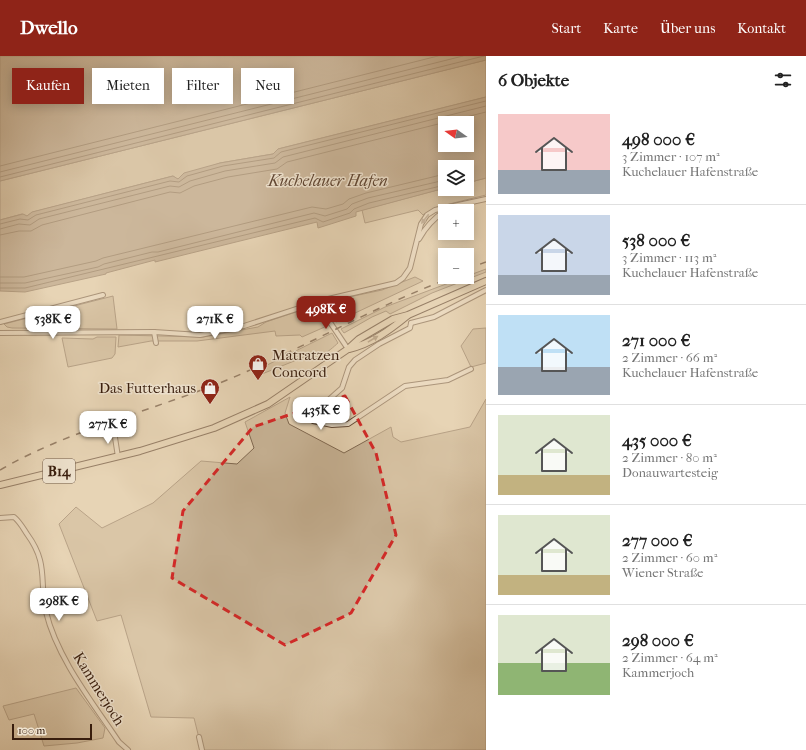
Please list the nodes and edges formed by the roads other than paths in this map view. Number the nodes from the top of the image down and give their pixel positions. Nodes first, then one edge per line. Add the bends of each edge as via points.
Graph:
1 (486, 199) edge
2 (465, 204) edge
3 (438, 210) edge
4 (438, 216) edge
5 (417, 243) junction
6 (486, 281) edge
7 (486, 290) edge
8 (103, 295) dead end
9 (317, 303) junction
10 (408, 315) junction
11 (0, 322) edge
12 (411, 324) junction
13 (154, 332) junction
14 (0, 333) edge
15 (156, 343) dead end
16 (348, 349) junction
17 (471, 369) dead end
18 (114, 431) dead end
19 (118, 457) junction
20 (0, 485) edge
21 (0, 518) edge
22 (198, 736) dead end
23 (128, 750) edge
24 (202, 750) edge

1 - 2 street
3 -> 5 street via 432,211 421,224
4 - 5 street via 426,227
5 - 9 street via 408,272 396,283
6 - 10 main road, B14
7 - 12 street via 434,317
8 - 11 street
9 - 13 street via 218,332
9 - 16 street
10 - 12 street
10 - 16 main road, B14 via 393,318
12 - 17 street via 410,328 355,360 345,375 342,388 324,404 313,417 313,421 332,425 348,424 405,386 448,380
13 - 14 street
13 - 15 street
16 - 19 main road, B14 via 273,401 214,428
18 - 19 street
19 - 20 main road, B14
21 - 23 street, Kammerjoch via 14,517 33,542 43,568 47,614 69,668 119,742
22 - 24 street

